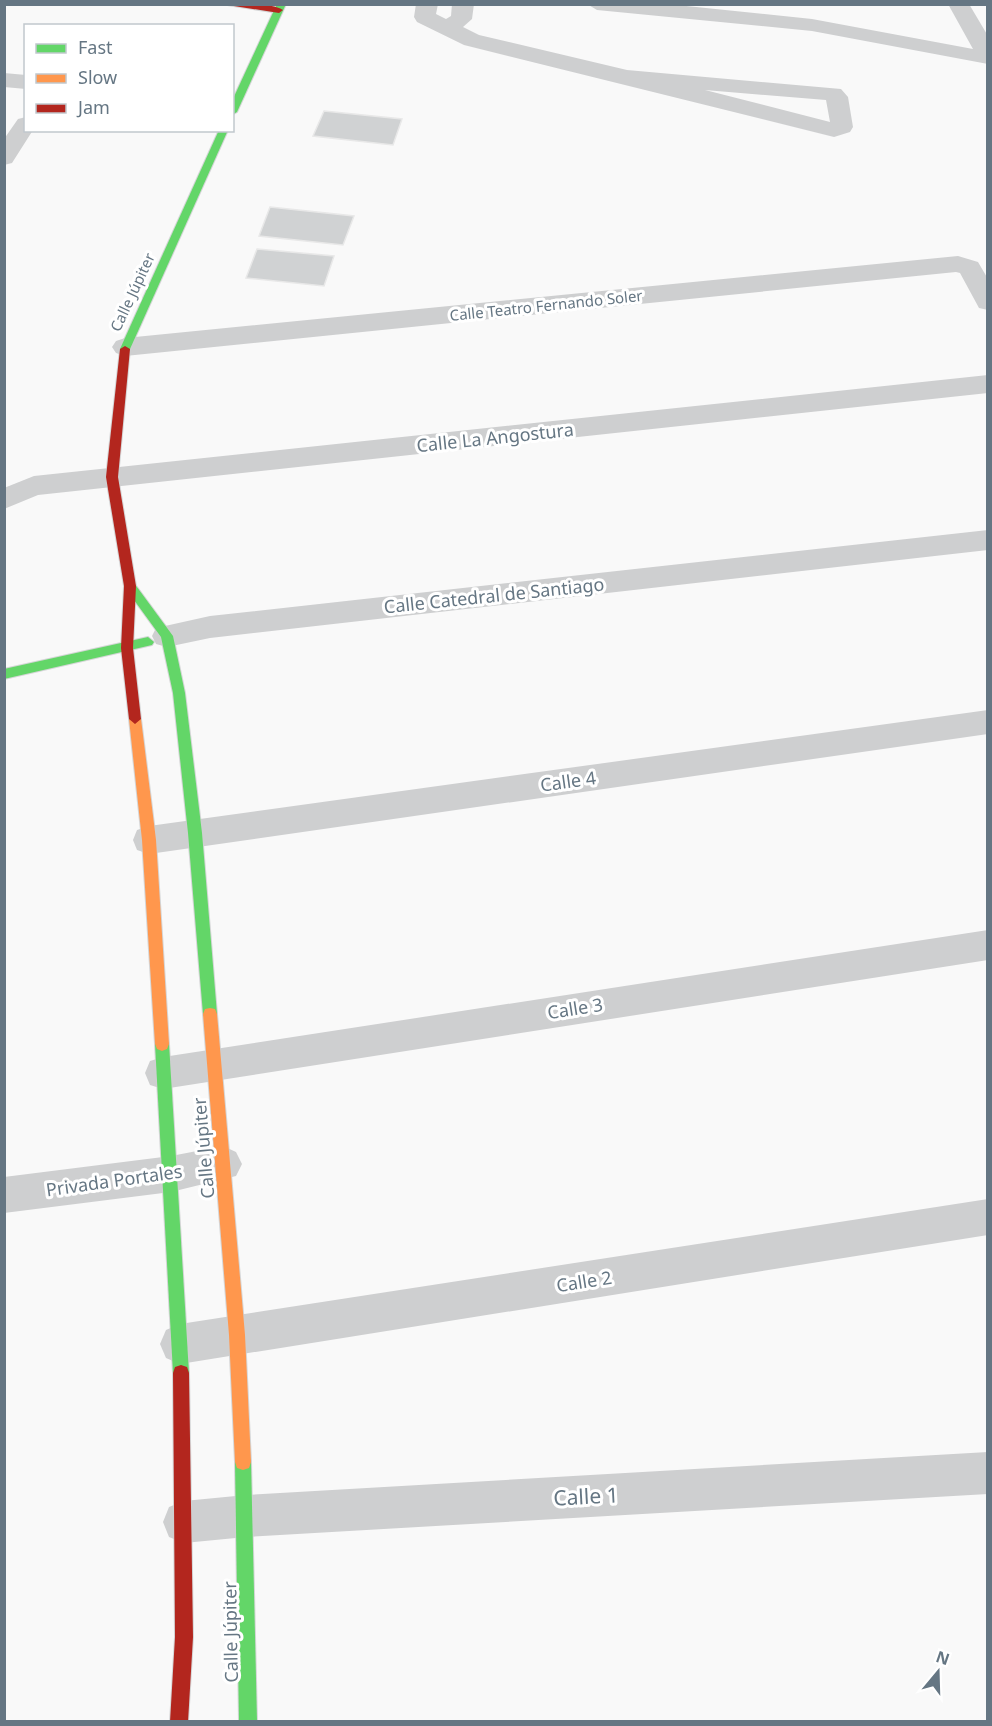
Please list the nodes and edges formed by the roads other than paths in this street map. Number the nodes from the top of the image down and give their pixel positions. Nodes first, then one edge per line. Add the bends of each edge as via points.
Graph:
1 (225, 4) edge
2 (427, 4) edge
3 (463, 4) edge
4 (597, 4) edge
5 (958, 4) edge
6 (281, 7) edge
7 (446, 29) junction
8 (987, 56) edge
9 (627, 76) junction
10 (4, 80) edge
11 (24, 82) edge
12 (234, 106) edge
13 (24, 127) edge
14 (223, 132) edge
15 (4, 158) edge
16 (987, 302) edge
17 (125, 347) junction
18 (987, 384) edge
19 (112, 477) junction
20 (4, 499) edge
21 (987, 540) edge
22 (130, 586) junction
23 (166, 636) junction
24 (127, 648) junction
25 (4, 674) edge
26 (987, 722) edge
27 (195, 833) junction
28 (149, 840) junction
29 (987, 945) edge
30 (215, 1064) junction
31 (163, 1073) junction
32 (223, 1164) junction
33 (171, 1174) junction
34 (4, 1195) edge
35 (987, 1217) edge
36 (237, 1335) junction
37 (180, 1344) junction
38 (987, 1473) edge
39 (246, 1516) junction
40 (184, 1522) junction
41 (179, 1722) edge
42 (248, 1722) edge

1 - 6 street
2 - 7 street via 425,17
3 - 7 street via 461,19
4 - 8 street via 812,25
5 - 8 street
6 - 12 street
7 - 9 street via 472,40
9 - 9 street via 833,93 842,127 834,130
10 - 11 street
13 - 15 street
14 - 17 street, Calle Júpiter
16 - 17 street, Calle Teatro Fernando Soler via 966,266 958,264
17 - 19 street, Calle Júpiter
18 - 19 street, Calle La Angostura
19 - 20 street, Calle La Angostura via 34,486
19 - 22 street, Calle Júpiter
21 - 23 street, Calle Catedral de Santiago via 210,627
22 - 23 street, Calle Júpiter
22 - 24 street, Calle Júpiter
23 - 24 street, Calle Catedral de Santiago
23 - 27 street, Calle Júpiter via 179,693
24 - 25 street, Calle Catedral de Santiago
24 - 28 street, Calle Júpiter
26 - 27 street, Calle 4
27 - 28 street, Calle 4
27 - 30 street, Calle Júpiter
28 - 31 street, Calle Júpiter
29 - 30 street, Calle 3
30 - 31 street, Calle 3
30 - 32 street, Calle Júpiter
31 - 33 street, Calle Júpiter
32 - 33 street, Privada Portales
32 - 36 street, Calle Júpiter
33 - 34 street, Privada Portales
33 - 37 street, Calle Júpiter
35 - 36 street, Calle 2
36 - 37 street, Calle 2
36 - 39 street, Calle Júpiter
37 - 40 street, Calle Júpiter
38 - 39 street, Calle 1
39 - 40 street, Calle 1
39 - 42 street, Calle Júpiter
40 - 41 street, Calle Júpiter

